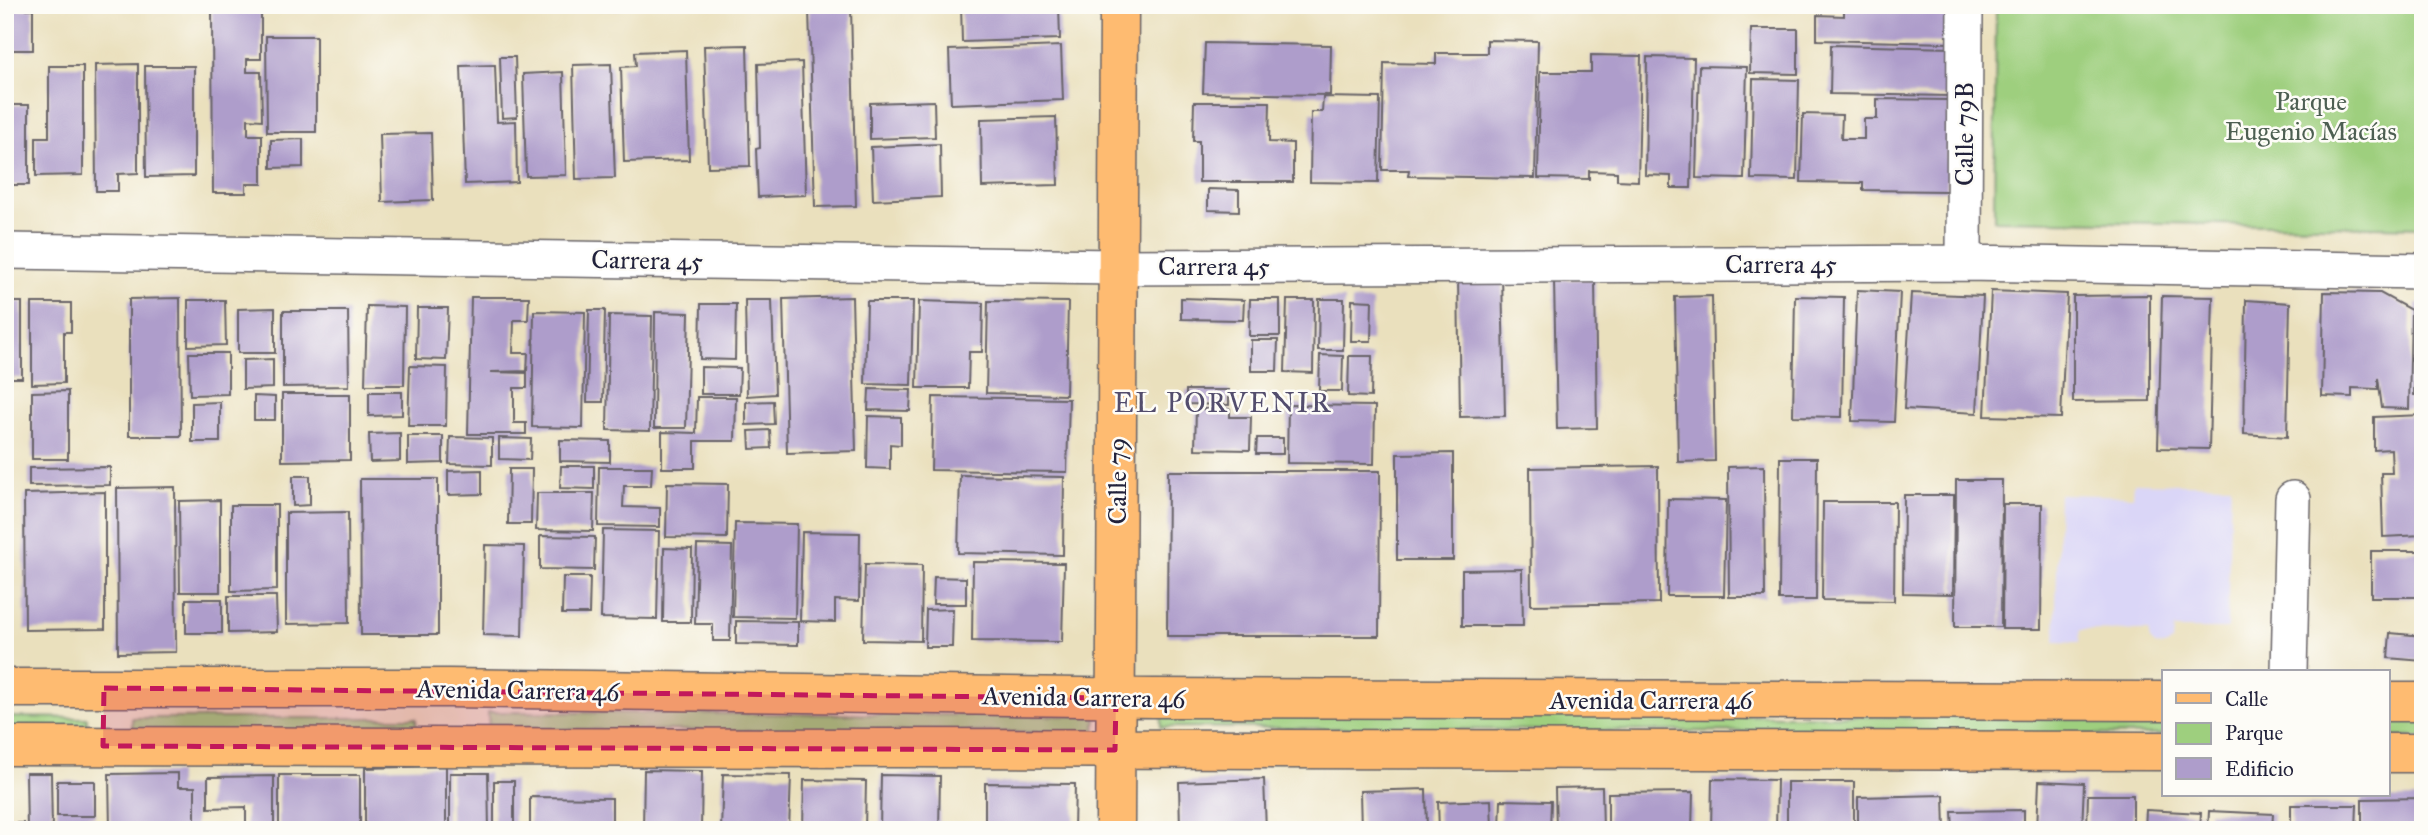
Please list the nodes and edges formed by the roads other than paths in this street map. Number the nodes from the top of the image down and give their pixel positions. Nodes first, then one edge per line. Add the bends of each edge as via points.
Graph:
1 (1119, 5) edge
2 (1965, 5) edge
3 (5, 251) edge
4 (1964, 263) junction
5 (1117, 267) junction
6 (2423, 271) edge
7 (2293, 499) dead end
8 (2289, 670) edge
9 (5, 688) edge
10 (104, 688) junction
11 (449, 688) junction
12 (1116, 698) junction
13 (2162, 701) edge
14 (2390, 702) edge
15 (2423, 702) edge
16 (5, 746) edge
17 (103, 746) junction
18 (449, 748) junction
19 (1115, 750) junction
20 (2162, 751) edge
21 (2390, 753) edge
22 (2423, 753) edge
23 (1115, 830) edge

1 - 5 main road, Calle 79
2 - 4 street, Calle 79B
3 - 5 street, Carrera 45
4 - 5 street, Carrera 45
4 - 6 street, Carrera 45
5 - 12 main road, Calle 79
7 - 8 street
9 - 10 main road, Avenida Carrera 46
10 - 11 main road, Avenida Carrera 46
10 - 17 main road
11 - 12 main road, Avenida Carrera 46
11 - 18 main road
12 - 13 main road, Avenida Carrera 46
12 - 19 main road, Calle 79
14 - 15 main road
16 - 17 main road, Avenida Carrera 46
17 - 18 main road, Avenida Carrera 46
18 - 19 main road, Avenida Carrera 46
19 - 20 main road, Avenida Carrera 46
19 - 23 main road, Calle 79
21 - 22 main road

